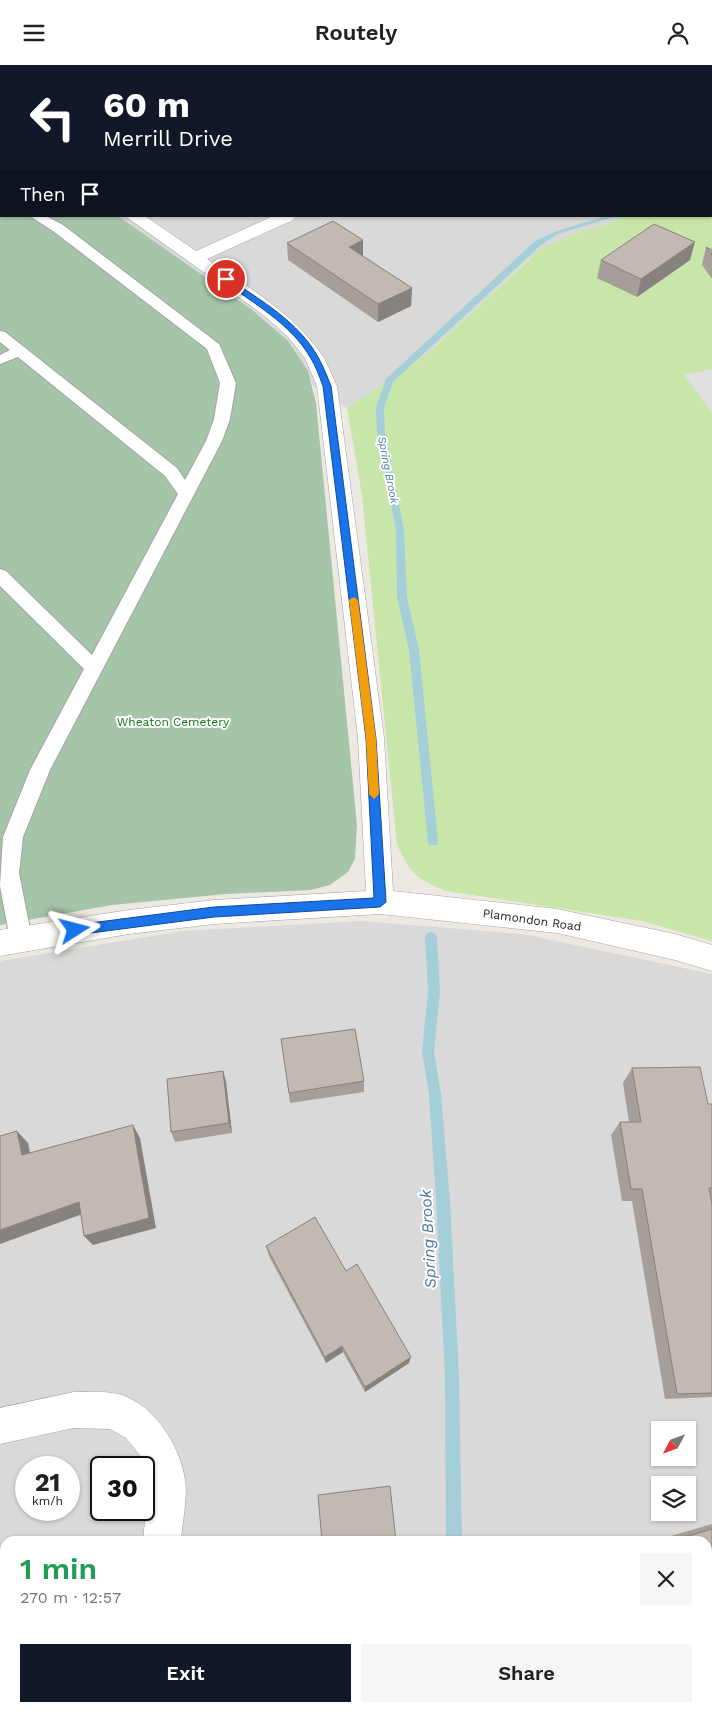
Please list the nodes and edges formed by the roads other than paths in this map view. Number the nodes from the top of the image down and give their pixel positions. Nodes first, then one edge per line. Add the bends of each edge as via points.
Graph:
1 (38, 217) edge
2 (135, 217) edge
3 (285, 217) edge
4 (195, 257) junction
5 (0, 335) edge
6 (20, 351) junction
7 (0, 360) edge
8 (186, 495) junction
9 (0, 575) edge
10 (94, 668) junction
11 (3, 870) edge
12 (380, 902) junction
13 (10, 941) edge
14 (712, 958) edge
15 (0, 1426) edge
16 (162, 1536) edge

1 - 8 lane via 58,228 214,347 228,383 222,419
2 - 4 street
3 - 4 street
4 - 12 street via 272,312 295,333 314,357 327,386 371,739
5 - 6 lane
6 - 7 lane
6 - 8 lane via 171,472
8 - 10 lane
9 - 10 lane
10 - 11 lane via 37,778
11 - 13 lane
12 - 13 street, Plamondon Road via 214,912
12 - 14 street, Plamondon Road via 557,921
15 - 16 street via 74,1410 114,1411 139,1425 158,1450 167,1480

